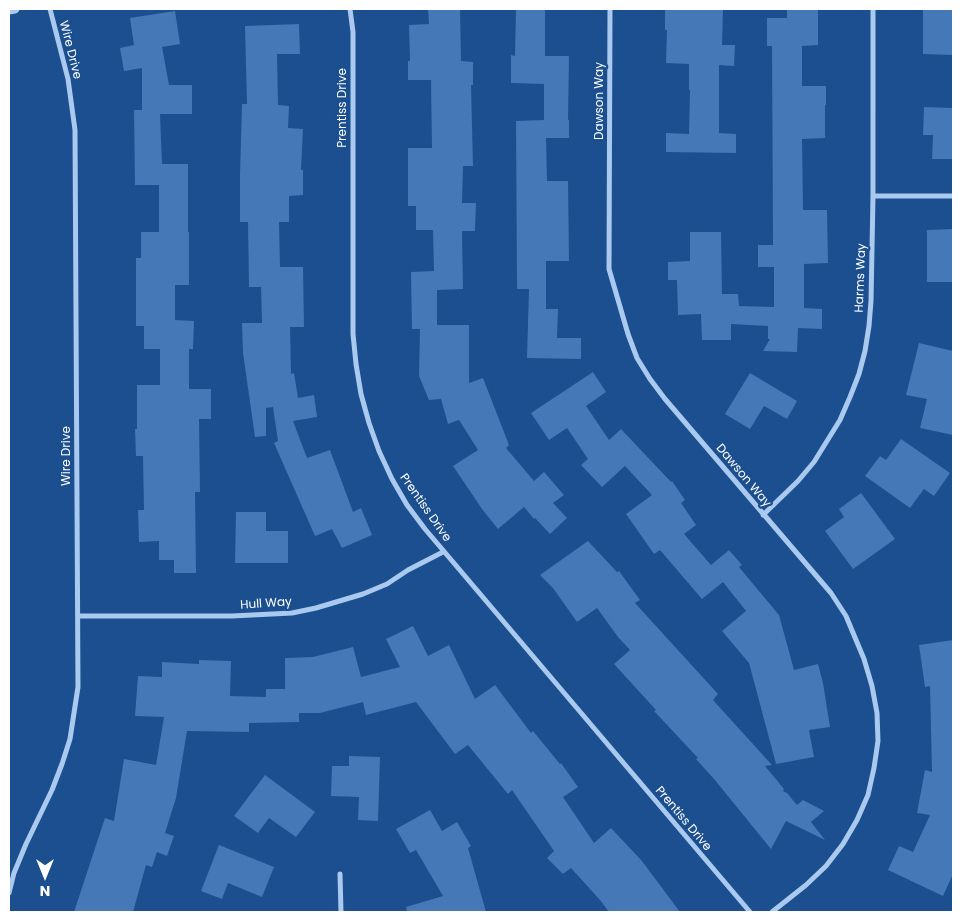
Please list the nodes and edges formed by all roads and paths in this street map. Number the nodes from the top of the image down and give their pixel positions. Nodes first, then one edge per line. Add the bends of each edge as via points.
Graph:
1 (15, 9) edge
2 (50, 9) edge
3 (350, 9) edge
4 (610, 9) edge
5 (873, 9) edge
6 (9, 10) edge
7 (873, 196) junction
8 (953, 196) edge
9 (763, 515) junction
10 (443, 552) junction
11 (78, 616) junction
12 (340, 874) dead end
13 (9, 893) edge
14 (341, 912) edge
15 (750, 912) edge
16 (772, 912) edge

1 - 6 street
2 - 11 street, Wire Drive via 68,79 75,130
3 - 10 street, Prentiss Drive via 353,32 353,334 357,372 369,423 392,479 407,505
4 - 9 street, Dawson Way via 610,269 620,311 637,358 650,379
5 - 7 street, Harms Way
7 - 8 street
7 - 9 street, Harms Way via 871,301 859,374 840,420 814,462
9 - 16 street, Dawson Way via 831,593 846,616 872,686 878,740 868,795 843,844 826,866
10 - 11 street, Hull Way via 363,594 292,613
10 - 15 street, Prentiss Drive
11 - 13 street, Wire Drive via 78,688 70,739 52,790 17,865
12 - 14 street

